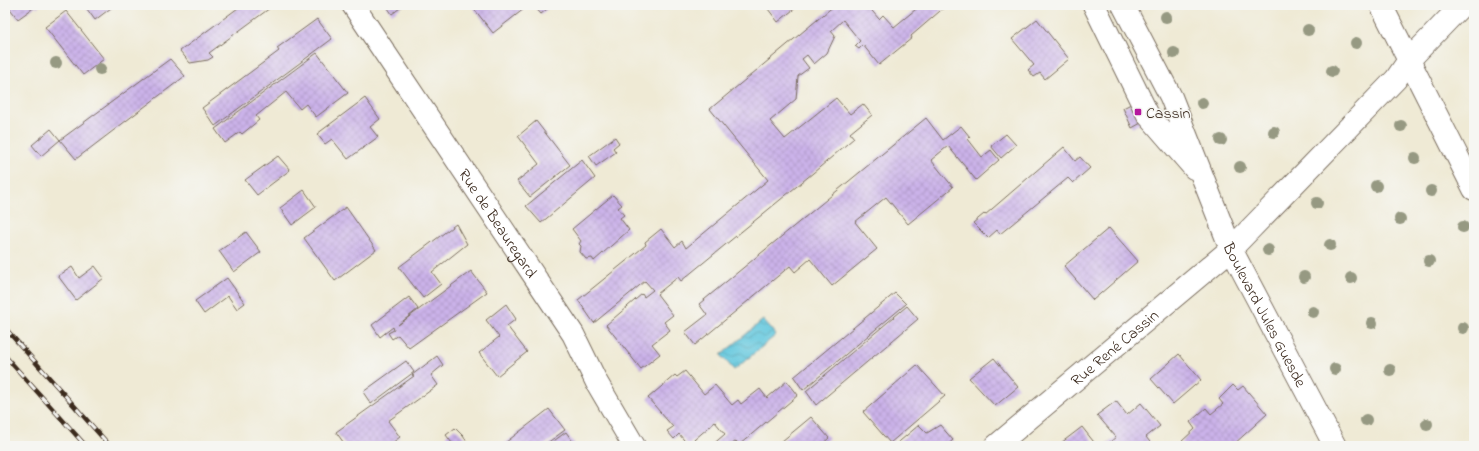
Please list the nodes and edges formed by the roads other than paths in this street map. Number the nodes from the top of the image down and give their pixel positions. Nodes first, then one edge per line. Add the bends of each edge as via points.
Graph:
1 (353, 5) edge
2 (1094, 5) edge
3 (1124, 5) edge
4 (1462, 5) edge
5 (1386, 11) edge
6 (1410, 60) junction
7 (1204, 179) junction
8 (1474, 189) edge
9 (1231, 249) junction
10 (634, 446) edge
11 (996, 446) edge
12 (1334, 446) edge

1 - 10 street, Rue de Beauregard via 573,334 597,384
2 - 7 street, Boulevard Jules Guesde via 1148,115
3 - 7 street, Boulevard Jules Guesde via 1171,97
4 - 6 street, Rue René Cassin
5 - 6 street
6 - 8 street
6 - 9 street, Rue René Cassin via 1396,78
7 - 9 street, Boulevard Jules Guesde
9 - 11 street, Rue René Cassin
9 - 12 street, Boulevard Jules Guesde

